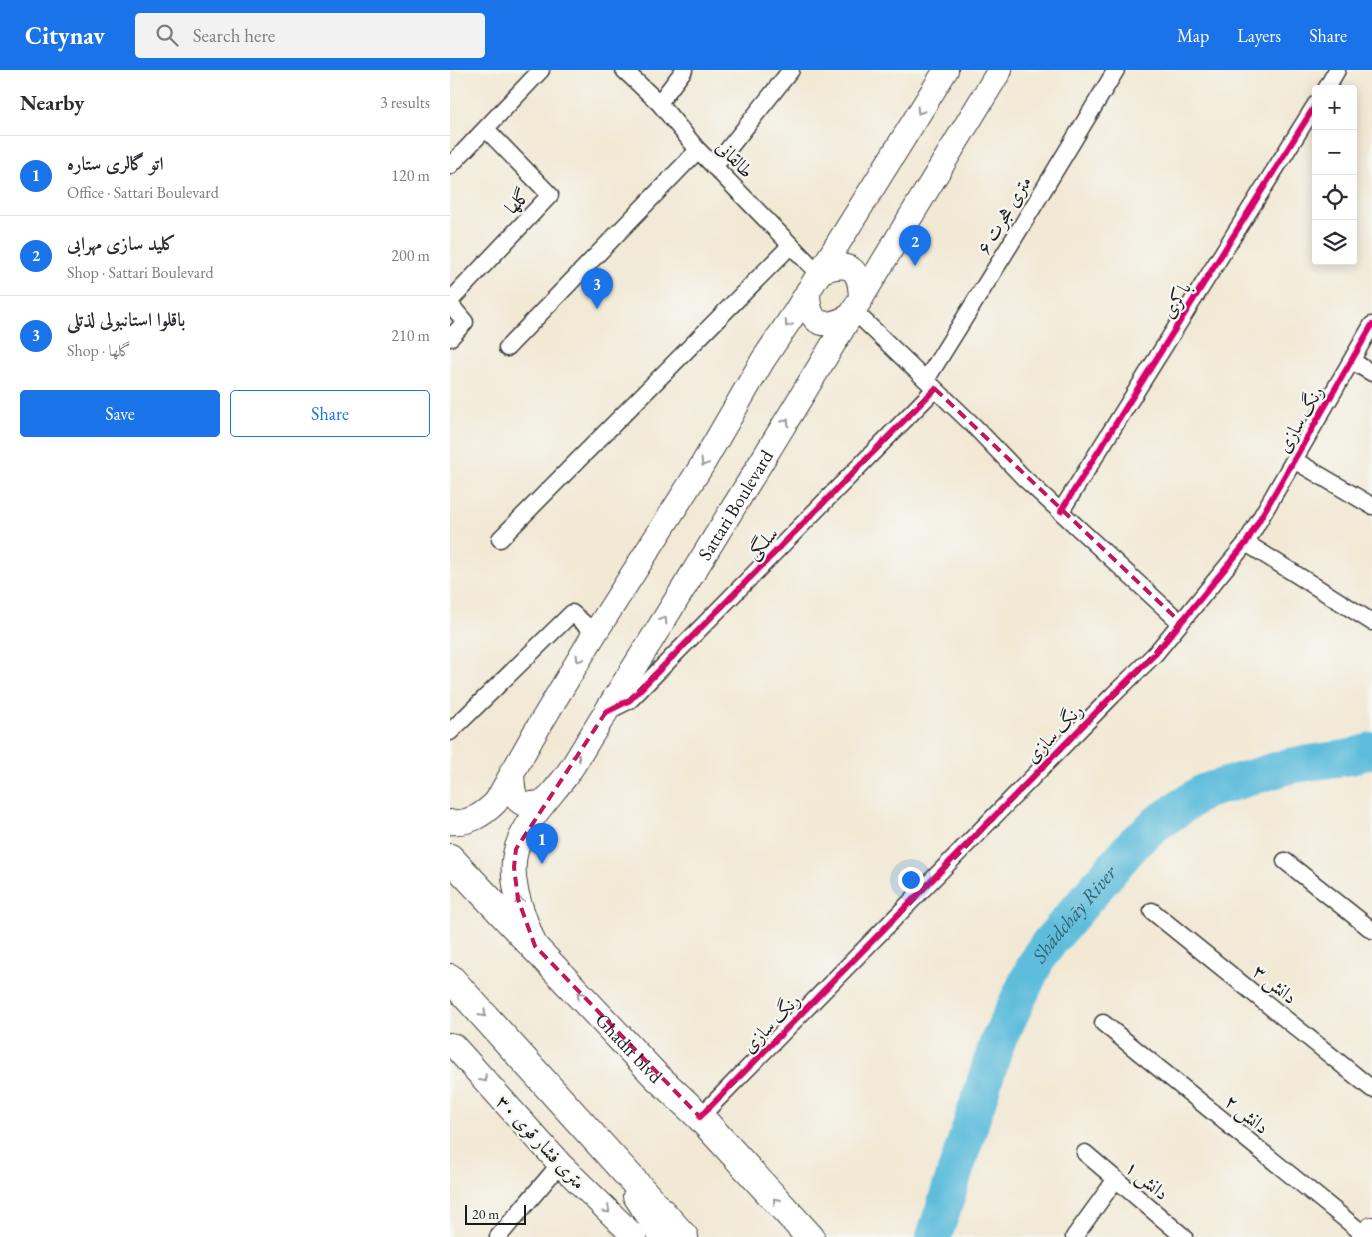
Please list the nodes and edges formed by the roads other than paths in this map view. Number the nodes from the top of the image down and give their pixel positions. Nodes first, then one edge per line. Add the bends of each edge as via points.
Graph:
1 (541, 70) edge
2 (624, 70) edge
3 (684, 70) edge
4 (791, 70) edge
5 (946, 70) edge
6 (1000, 70) edge
7 (1116, 70) edge
8 (1337, 70) edge
9 (1328, 85) edge
10 (659, 103) junction
11 (1312, 110) edge
12 (486, 129) junction
13 (698, 150) junction
14 (453, 156) edge
15 (714, 167) junction
16 (791, 245) junction
17 (816, 279) junction
18 (450, 302) edge
19 (856, 309) junction
20 (1372, 325) edge
21 (450, 338) edge
22 (507, 348) dead end
23 (1352, 361) junction
24 (1372, 373) edge
25 (930, 384) junction
26 (1294, 460) junction
27 (1372, 506) edge
28 (1061, 511) junction
29 (500, 539) dead end
30 (1246, 543) junction
31 (1180, 622) junction
32 (1372, 622) edge
33 (595, 633) junction
34 (606, 712) junction
35 (450, 732) edge
36 (512, 771) junction
37 (544, 802) junction
38 (450, 822) edge
39 (450, 858) edge
40 (1285, 861) dead end
41 (1152, 911) dead end
42 (1372, 930) edge
43 (534, 946) junction
44 (450, 978) edge
45 (1103, 1022) dead end
46 (450, 1045) edge
47 (1372, 1089) edge
48 (700, 1117) junction
49 (601, 1144) junction
50 (1085, 1153) dead end
51 (560, 1164) junction
52 (1116, 1179) junction
53 (1368, 1234) edge
54 (498, 1237) edge
55 (635, 1237) edge
56 (662, 1237) edge
57 (684, 1237) edge
58 (810, 1237) edge
59 (1074, 1237) edge
60 (1184, 1237) edge

1 - 12 street
2 - 10 street, طالقانی
3 - 10 street
4 - 15 street
5 -> 17 main road
6 - 19 main road, Sattari Boulevard
7 - 25 street, ۶ متری هجرت
8 - 9 street
10 - 13 street, طالقانی
11 - 28 street, باکری
12 - 14 street
12 - 18 street, گلها via 550,195
13 - 15 street, طالقانی
13 - 22 street
15 - 16 street, طالقانی
16 - 17 street, طالقانی
16 - 29 street
17 - 19 main road via 842,266 854,270 860,284
17 - 19 main road via 809,308 816,321 831,324
17 -> 33 main road
18 - 21 street via 465,322
19 - 25 street
34 -> 19 main road, Sattari Boulevard
20 - 23 street, رنگ سازی
23 - 24 street
23 - 26 street, رنگ سازی
25 - 28 street
25 - 34 street, سلگی via 630,700
26 - 27 street
26 - 30 street, رنگ سازی
28 - 31 street
30 - 31 street, رنگ سازی
30 - 32 street
31 - 48 street, رنگ سازی via 1155,654
33 - 35 street via 572,613
33 -> 36 main road
37 -> 34 main road, Sattari Boulevard via 566,775
36 - 37 main road via 514,794 518,800 530,805
36 - 38 main road via 496,802 481,815 468,821
43 -> 37 main road, Sattari Boulevard via 518,899 514,857
39 - 43 highway, Ghadir blvd
40 - 42 street
41 - 47 street, دانش ۳
48 -> 43 highway, Ghadir blvd via 655,1075
44 -> 49 highway
45 - 53 street, دانش ۲
46 -> 51 main road, ۳۰ متری فشار قوی
58 -> 48 highway, Ghadir blvd
49 - 56 main road
49 - 57 highway
50 - 52 street, دانش ۱
51 - 54 street
51 -> 55 main road, ۳۰ متری فشار قوی
52 - 59 street
52 - 60 street, دانش ۱

